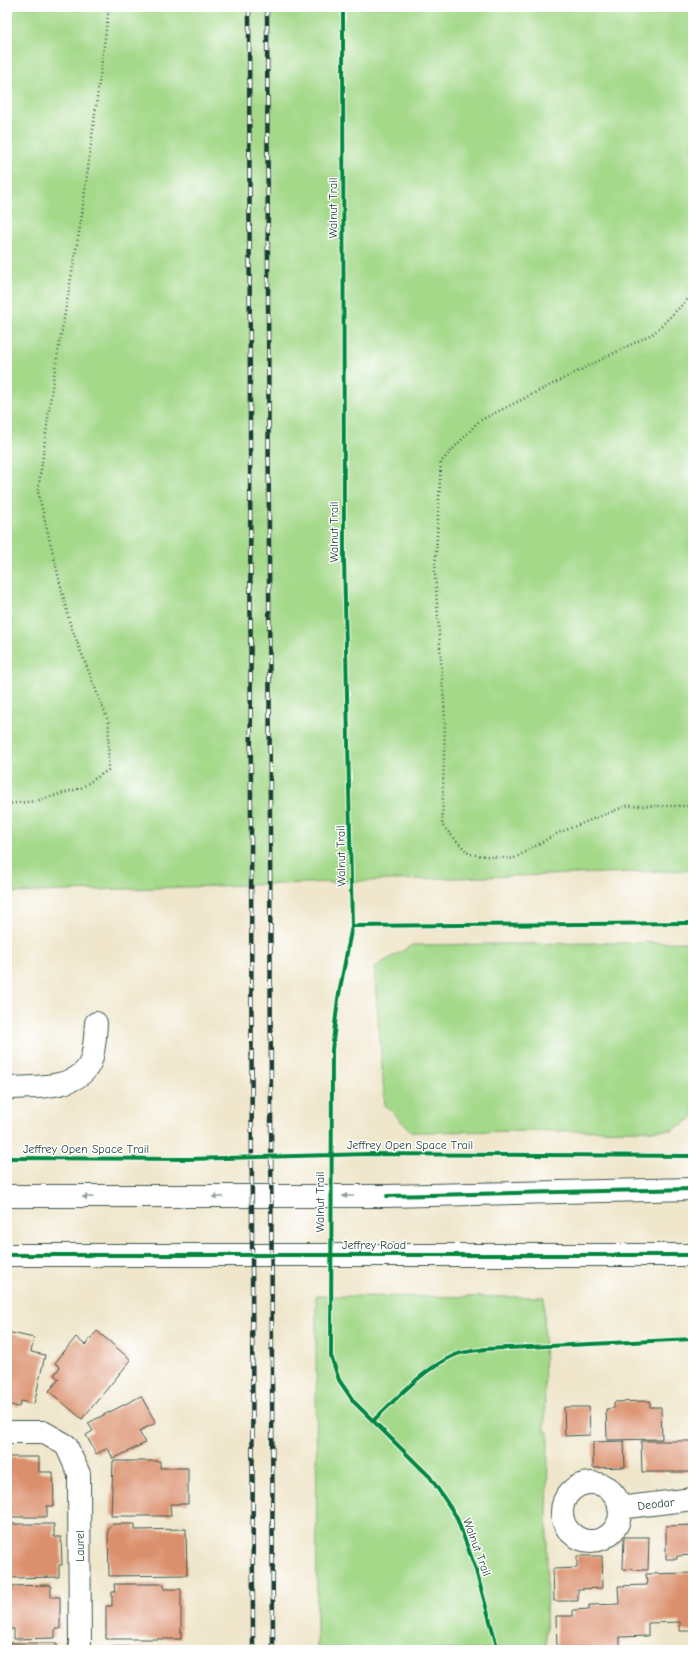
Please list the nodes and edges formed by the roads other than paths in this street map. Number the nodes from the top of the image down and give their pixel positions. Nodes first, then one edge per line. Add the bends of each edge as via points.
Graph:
1 (96, 1023) dead end
2 (7, 1088) edge
3 (693, 1189) edge
4 (7, 1196) edge
5 (7, 1255) edge
6 (693, 1255) edge
7 (7, 1432) edge
8 (693, 1499) edge
9 (620, 1508) dead end
10 (80, 1650) edge

1 - 2 main road via 90,1064 74,1080 48,1087
3 -> 4 main road via 379,1196
5 - 6 main road, Jeffrey Road
7 - 10 main road, Laurel via 43,1432 66,1445 79,1474
8 - 9 main road, Deodar

